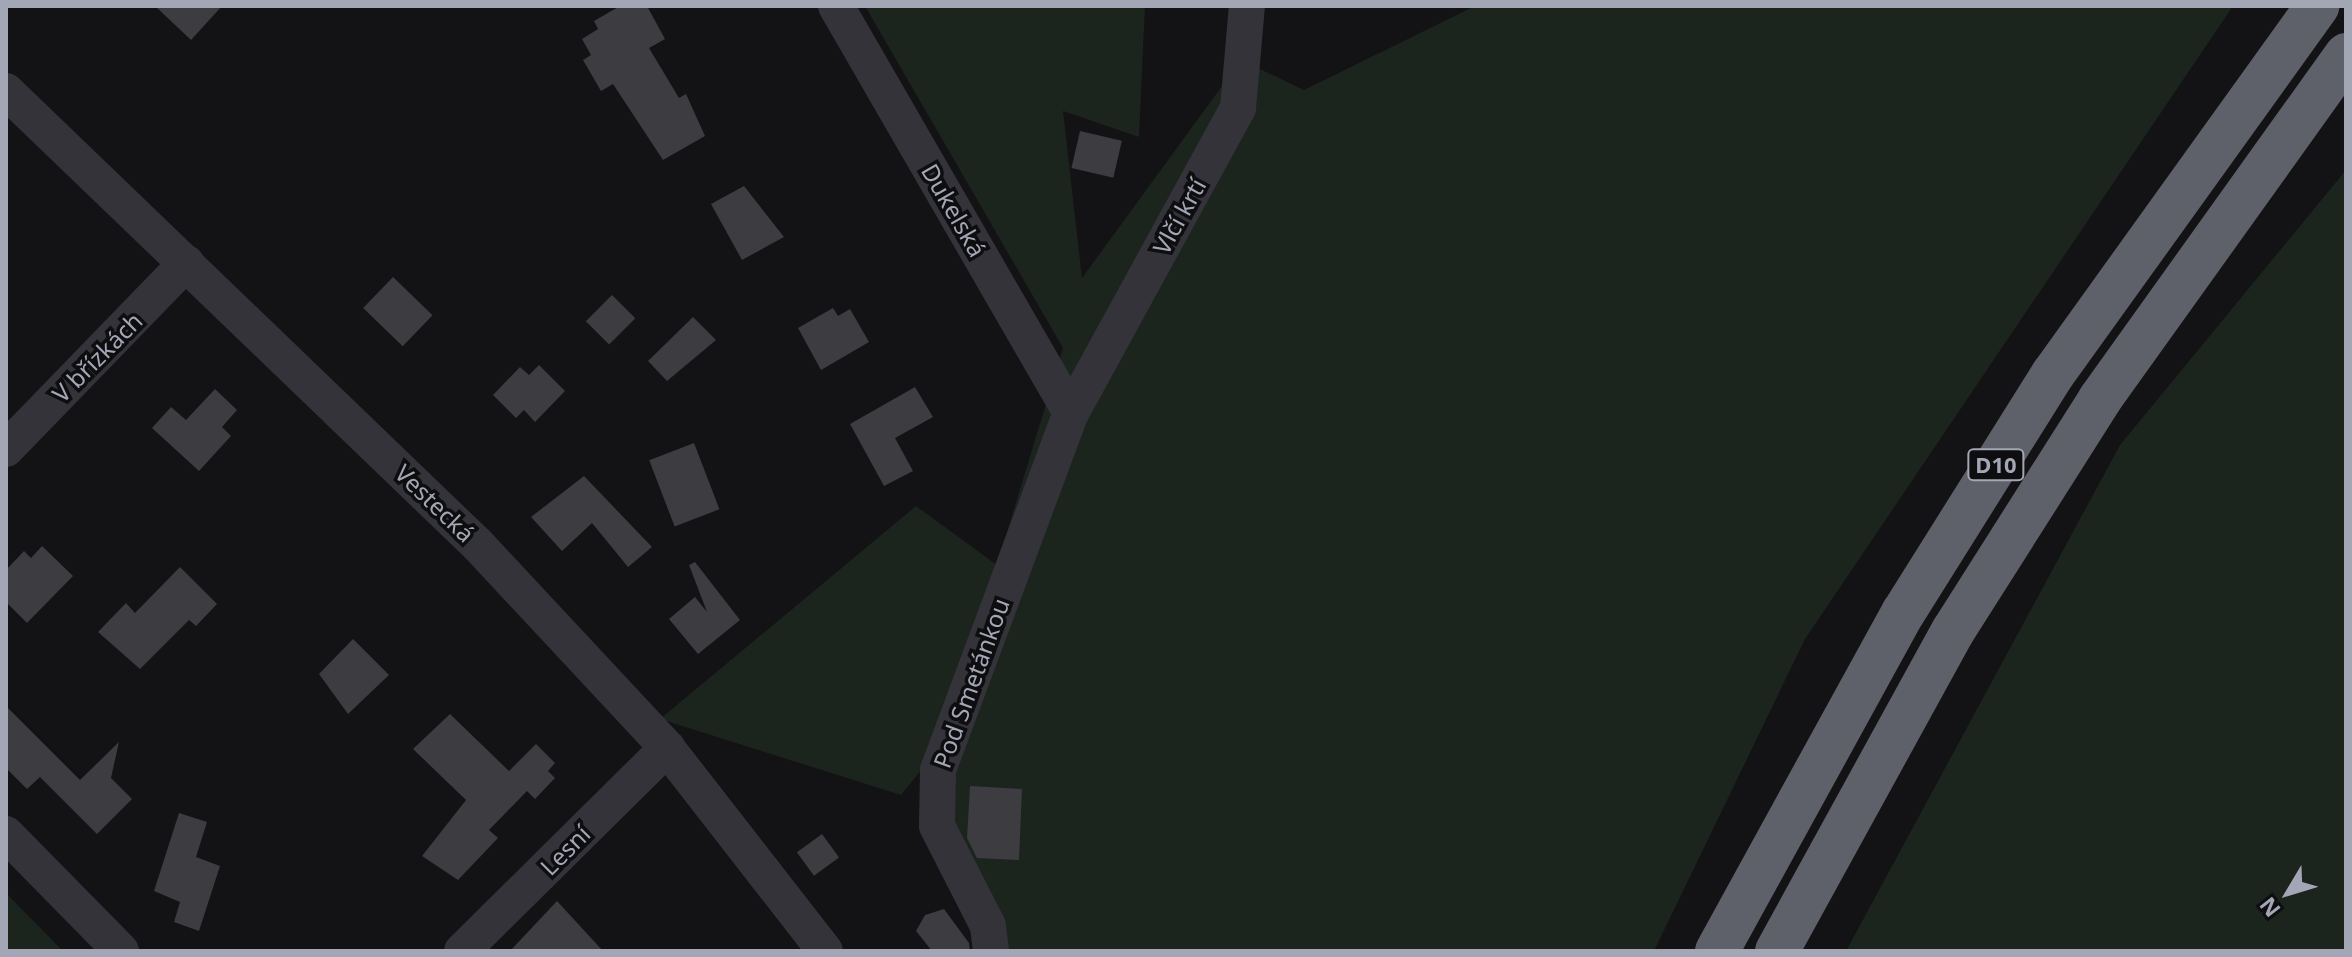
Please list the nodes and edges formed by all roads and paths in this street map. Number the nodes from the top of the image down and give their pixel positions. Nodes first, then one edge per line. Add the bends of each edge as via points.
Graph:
1 (836, 6) edge
2 (1247, 6) edge
3 (2317, 6) edge
4 (2346, 55) edge
5 (6, 91) edge
6 (186, 263) junction
7 (1071, 413) junction
8 (6, 449) edge
9 (667, 748) junction
10 (6, 834) edge
11 (121, 951) edge
12 (462, 951) edge
13 (825, 951) edge
14 (991, 951) edge
15 (1717, 951) edge
16 (1777, 951) edge

1 - 7 street, Dukelská
2 - 7 street, Vlčí krtí via 1238,108
3 - 15 highway, D10 via 2053,374 1903,613
4 - 16 highway, D10 via 2083,425 1953,631
5 - 6 street, Vestecká
6 - 8 street, V břízkách
6 - 9 street, Vestecká via 478,545
7 - 14 street, Pod Smetánkou via 932,797 937,826 988,926
9 - 12 street, Lesní
9 - 13 street, Vestecká
10 - 11 street

